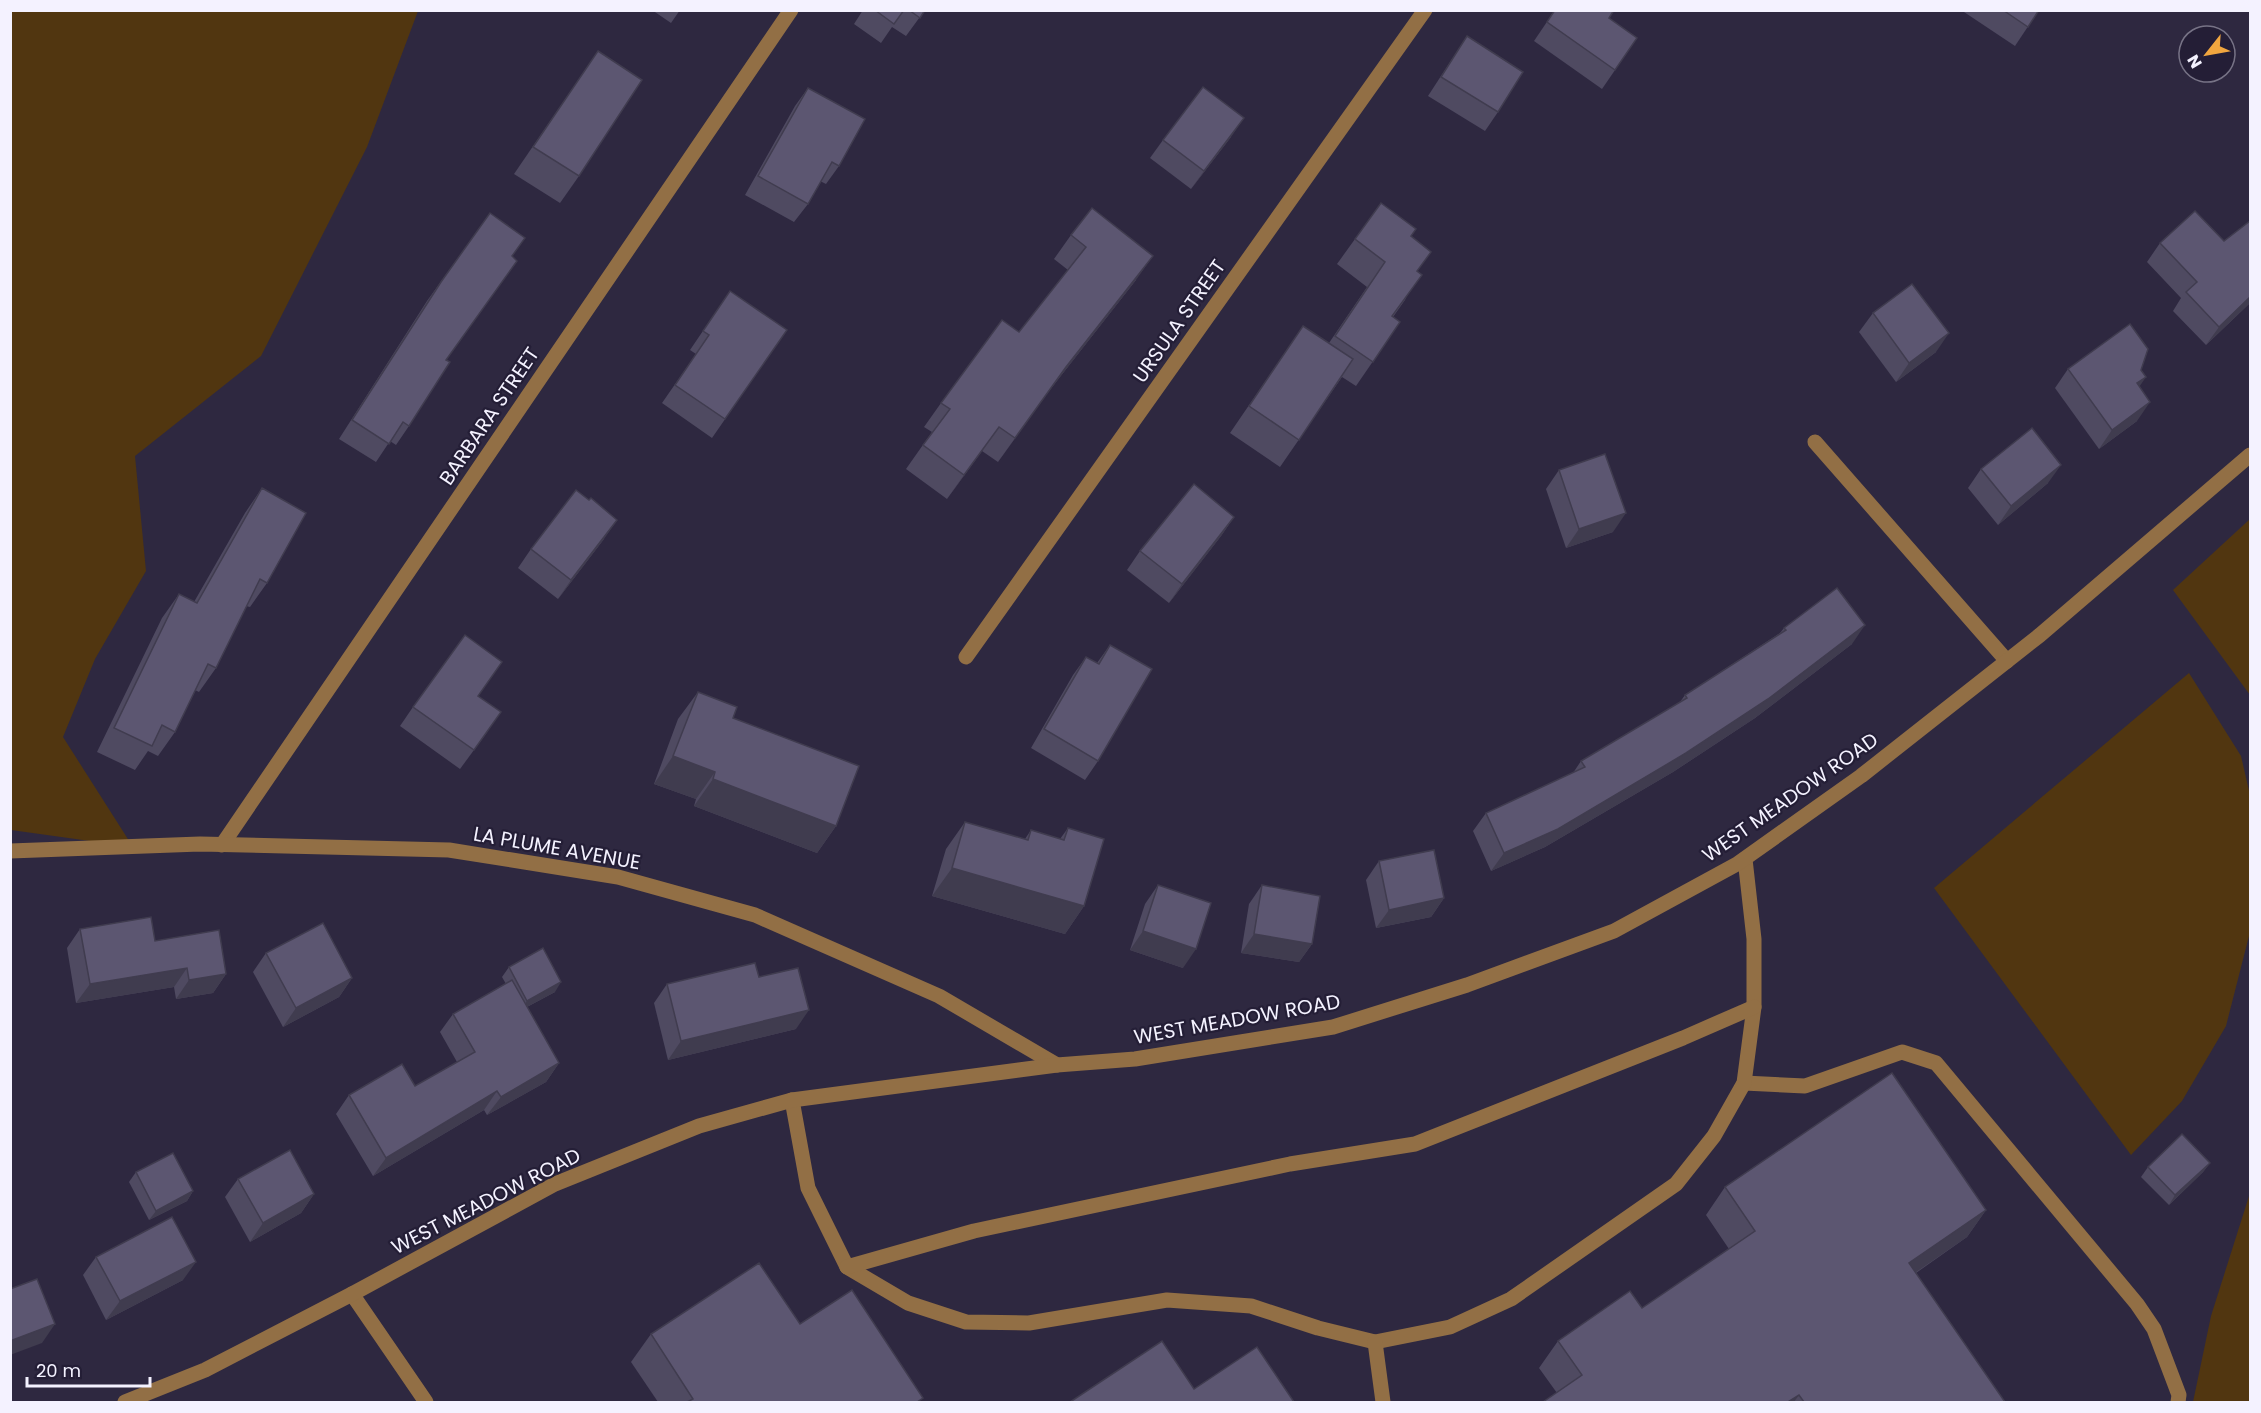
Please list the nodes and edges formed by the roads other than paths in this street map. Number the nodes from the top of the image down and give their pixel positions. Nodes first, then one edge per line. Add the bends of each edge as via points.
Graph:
1 (791, 10) edge
2 (1425, 10) edge
3 (1815, 442) dead end
4 (2250, 455) edge
5 (966, 657) dead end
6 (2007, 661) junction
7 (222, 845) junction
8 (10, 851) edge
9 (1745, 859) junction
10 (1754, 1007) junction
11 (1057, 1065) junction
12 (1744, 1083) junction
13 (792, 1100) junction
14 (847, 1267) junction
15 (352, 1294) junction
16 (1375, 1342) junction
17 (423, 1401) edge
18 (127, 1402) edge
19 (1383, 1402) edge
20 (2178, 1402) edge

1 - 7 street, BARBARA STREET
2 - 5 street, URSULA STREET
3 - 6 street
4 - 6 street, WEST MEADOW ROAD
6 - 9 street, WEST MEADOW ROAD via 1861,776
7 - 8 street, LA PLUME AVENUE
7 - 11 street, LA PLUME AVENUE via 449,850 618,877 755,915 939,996
9 - 10 street via 1754,939
9 - 11 street, WEST MEADOW ROAD via 1614,931 1467,985 1332,1027 1135,1059
10 - 12 street
10 - 14 street via 1415,1144 1290,1164 986,1228
11 - 13 street, WEST MEADOW ROAD
12 - 16 street via 1714,1136 1676,1184 1511,1299 1450,1327
12 - 20 street via 1805,1086 1902,1052 1936,1063 2137,1305 2154,1329 2179,1395
13 - 14 street via 808,1188
13 - 15 street, WEST MEADOW ROAD via 699,1126 555,1184
14 - 16 street via 908,1303 966,1322 1029,1323 1167,1300 1251,1306
15 - 17 street
15 - 18 street, WEST MEADOW ROAD via 205,1370
16 - 19 street

